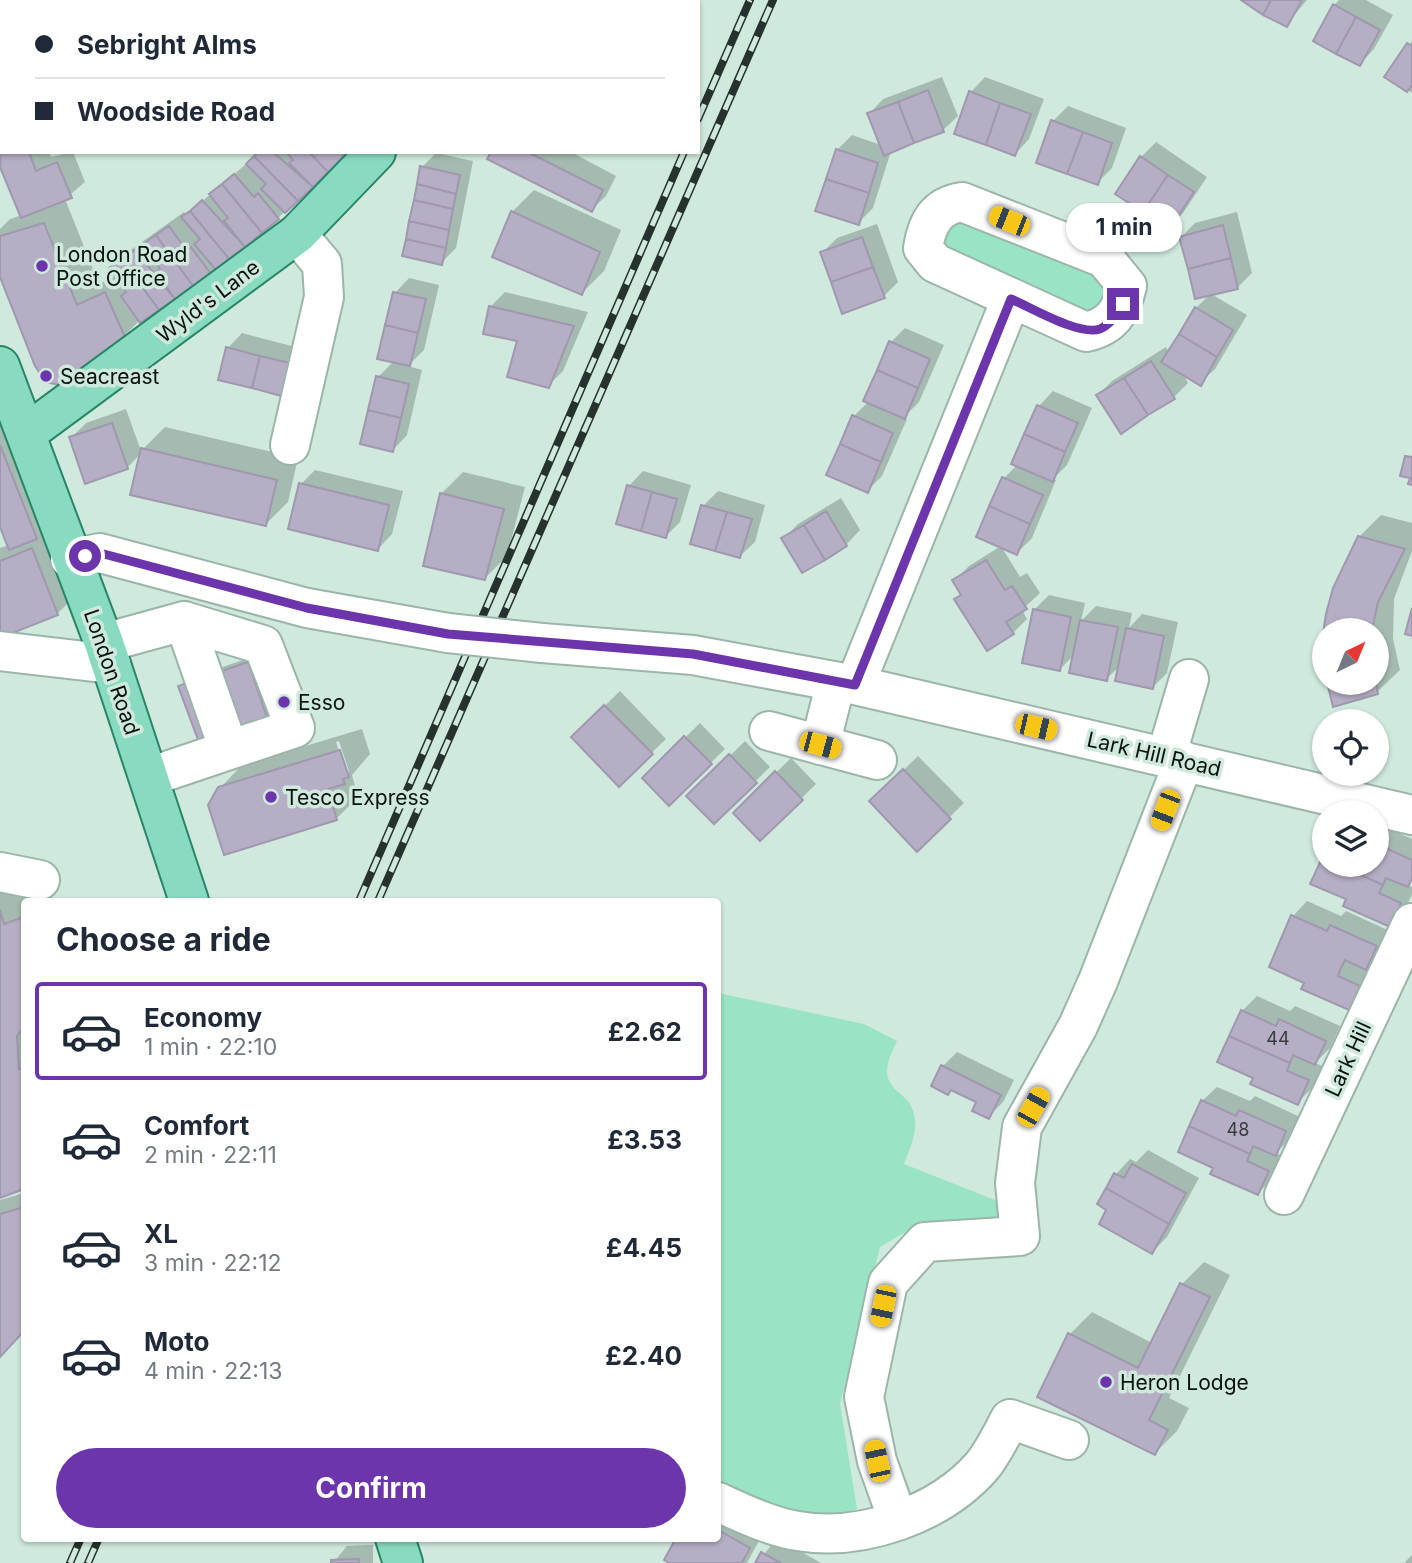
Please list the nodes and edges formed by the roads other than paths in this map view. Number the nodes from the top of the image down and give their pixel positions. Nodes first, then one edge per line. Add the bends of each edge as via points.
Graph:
1 (374, 154) edge
2 (297, 234) junction
3 (1011, 299) junction
4 (2, 376) edge
5 (27, 433) junction
6 (290, 445) dead end
7 (70, 559) junction
8 (184, 621) junction
9 (0, 651) edge
10 (107, 654) junction
11 (1188, 679) dead end
12 (846, 684) junction
13 (769, 731) dead end
14 (820, 745) junction
15 (229, 750) junction
16 (1175, 759) junction
17 (877, 760) dead end
18 (149, 777) junction
19 (1412, 814) edge
20 (0, 872) edge
21 (40, 880) dead end
22 (188, 898) edge
23 (1412, 923) edge
24 (1284, 1195) dead end
25 (1069, 1440) dead end
26 (721, 1503) edge
27 (898, 1520) junction
28 (396, 1542) edge
29 (402, 1563) edge

1 - 2 main road, Wyld's Lane
2 - 5 main road, Wyld's Lane
2 - 6 street via 322,264 324,297
3 - 3 street via 935,263 923,248 932,219 945,205 962,202 1104,258 1127,286 1113,320 1086,332
3 - 12 street
4 - 5 main road, London Road
5 - 7 main road, London Road
7 - 10 main road, London Road
7 - 12 street, Lark Hill Road, bridge via 100,553 307,608 448,634 693,654
8 - 10 street
8 - 15 street
8 - 15 street via 263,645 295,728
9 - 10 street
10 - 18 main road, London Road
11 - 16 street
12 - 14 street
12 - 16 street, Lark Hill Road
13 - 14 street
14 - 17 street
15 - 18 street
16 - 19 street, Lark Hill Road
16 - 27 street via 1098,981 1022,1127 1015,1183 1020,1236 925,1242 888,1283 864,1397 877,1461
18 - 22 main road, London Road
20 - 21 street
23 - 24 street, Lark Hill
25 - 27 street via 1010,1419 984,1463 966,1482
26 - 27 street via 798,1531 861,1530
28 - 29 main road

